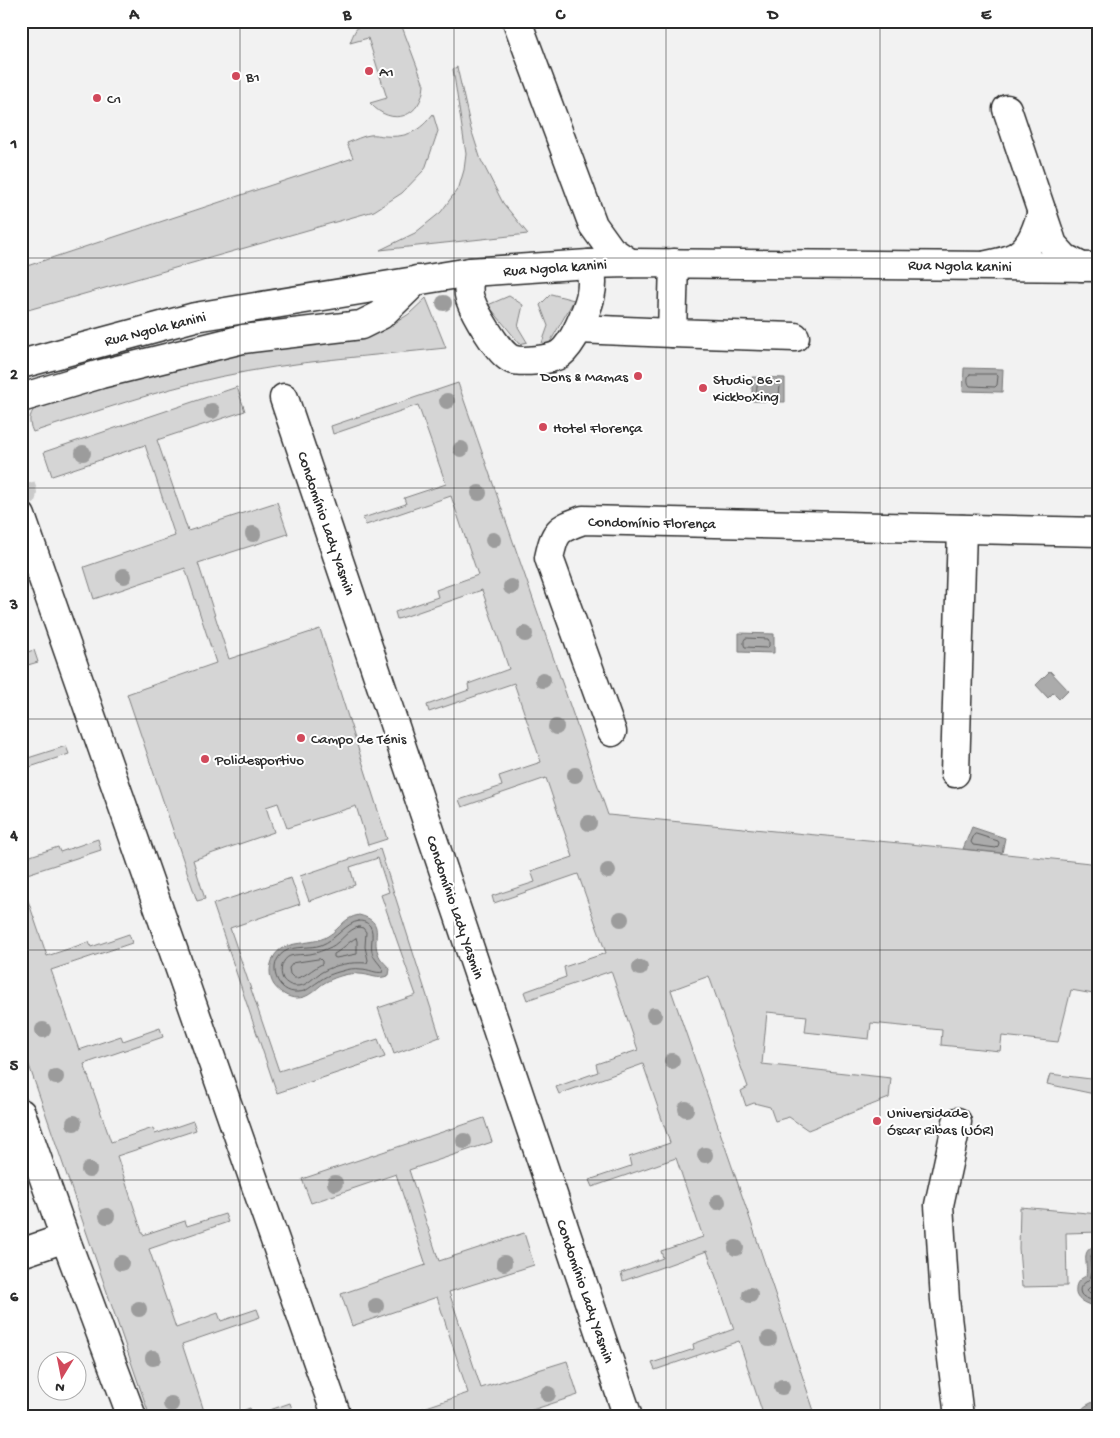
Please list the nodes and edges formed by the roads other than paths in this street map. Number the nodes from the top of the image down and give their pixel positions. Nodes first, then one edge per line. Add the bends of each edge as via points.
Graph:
1 (517, 21) edge
2 (1007, 109) dead end
3 (1042, 212) junction
4 (630, 262) junction
5 (674, 263) junction
6 (589, 264) junction
7 (987, 265) junction
8 (1090, 267) edge
9 (470, 272) junction
10 (417, 280) junction
11 (578, 329) junction
12 (672, 333) junction
13 (795, 337) dead end
14 (21, 364) edge
15 (21, 398) edge
16 (284, 398) dead end
17 (21, 516) edge
18 (962, 529) junction
19 (1099, 532) edge
20 (612, 732) dead end
21 (955, 773) dead end
22 (21, 1113) edge
23 (957, 1122) dead end
24 (65, 1238) junction
25 (21, 1253) edge
26 (132, 1417) edge
27 (337, 1417) edge
28 (628, 1417) edge
29 (959, 1417) edge

1 - 4 main road via 593,225 611,250
2 - 3 main road
3 - 7 main road via 1026,249 1012,259
3 - 8 main road via 1053,245 1065,258
4 - 5 main road, Rua Ngola kanini
4 - 6 main road, Rua Ngola kanini
5 - 7 main road, Rua Ngola kanini
5 - 12 main road
6 - 9 main road, Rua Ngola kanini
6 - 11 main road via 593,275 589,306
7 - 8 main road, Rua Ngola kanini
9 - 10 main road, Rua Ngola kanini
9 - 11 main road via 470,299 497,346 511,359 542,360 560,354
10 - 14 main road, Rua Ngola kanini via 195,317
10 - 15 main road via 380,316 361,325 242,339 101,374
11 - 12 main road
12 - 13 main road
16 - 28 main road, Condomínio Lady Yasmin
17 - 27 main road
18 - 19 main road, Condomínio Florença
18 - 20 main road, Condomínio Florença via 583,520 565,527 554,538 549,558
18 - 21 main road
22 - 24 main road
23 - 29 main road via 939,1205 945,1300
24 - 25 main road
24 - 26 main road

